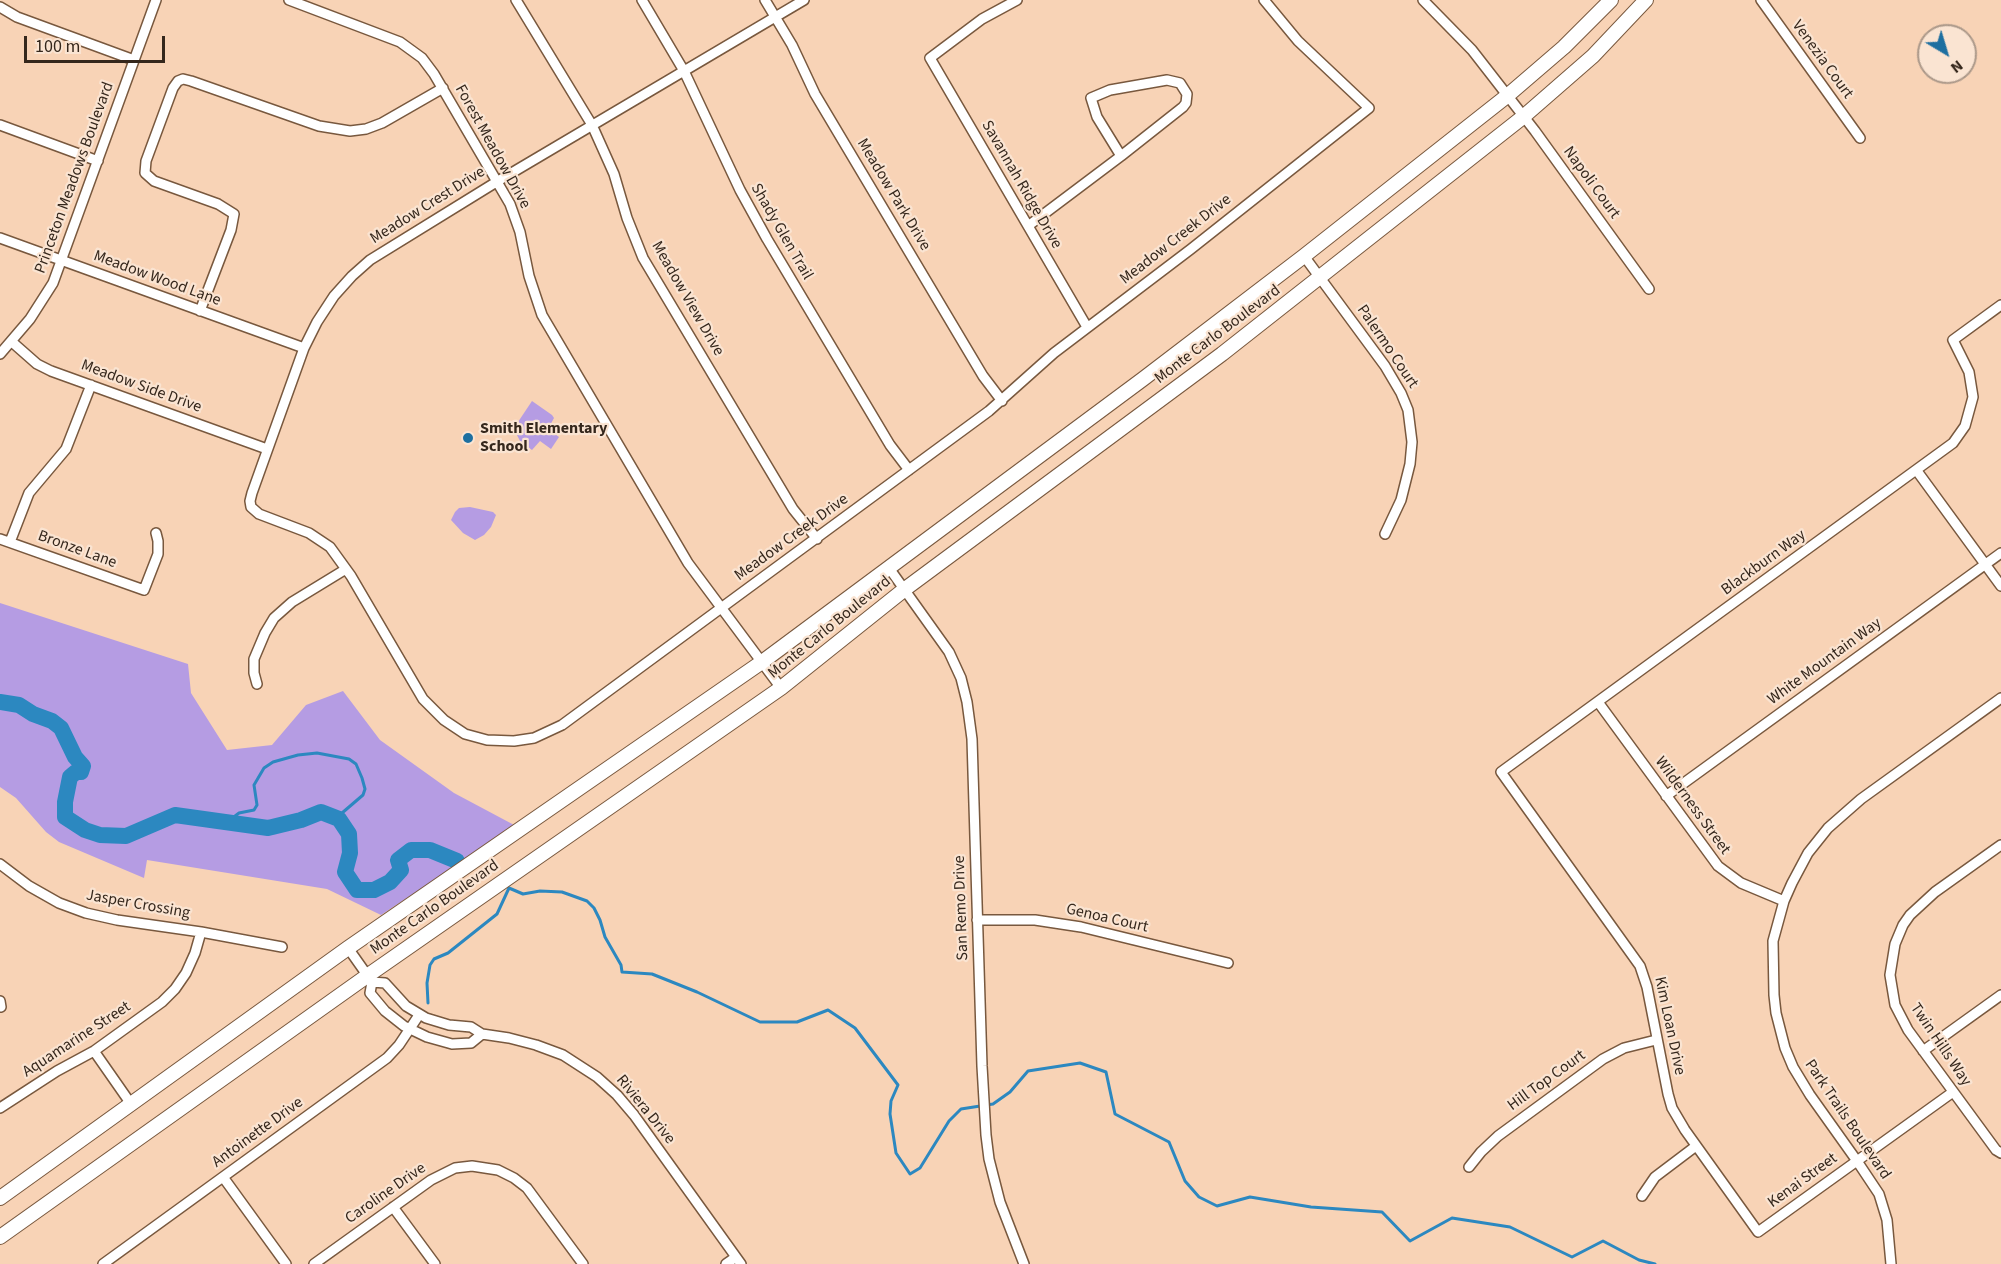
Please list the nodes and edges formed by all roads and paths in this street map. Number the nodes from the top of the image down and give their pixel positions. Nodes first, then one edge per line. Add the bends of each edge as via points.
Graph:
1 (156, 0) edge
2 (289, 0) edge
3 (516, 0) edge
4 (642, 0) edge
5 (765, 0) edge
6 (804, 0) edge
7 (1017, 0) edge
8 (1264, 0) edge
9 (1423, 0) edge
10 (1611, 0) edge
11 (1646, 0) edge
12 (1761, 0) edge
13 (0, 7) edge
14 (776, 18) junction
15 (134, 60) junction
16 (684, 71) junction
17 (443, 88) junction
18 (1507, 96) junction
19 (1524, 117) junction
20 (0, 125) edge
21 (592, 125) junction
22 (1860, 138) dead end
23 (1121, 156) junction
24 (98, 161) junction
25 (498, 181) junction
26 (1028, 226) junction
27 (0, 238) edge
28 (1304, 256) junction
29 (61, 261) junction
30 (1320, 277) junction
31 (1649, 289) dead end
32 (2001, 305) edge
33 (200, 311) junction
34 (1087, 327) junction
35 (12, 342) junction
36 (304, 348) junction
37 (0, 354) edge
38 (91, 385) junction
39 (1002, 401) junction
40 (267, 449) junction
41 (909, 470) junction
42 (1917, 471) junction
43 (251, 507) joint
44 (156, 533) dead end
45 (1385, 534) dead end
46 (817, 539) junction
47 (5, 540) edge
48 (2001, 553) edge
49 (1986, 565) junction
50 (889, 568) junction
51 (346, 569) junction
52 (2001, 586) edge
53 (905, 589) junction
54 (722, 608) junction
55 (762, 662) junction
56 (257, 684) dead end
57 (781, 688) junction
58 (2001, 698) edge
59 (1598, 702) junction
60 (1501, 772) joint
61 (1666, 796) junction
62 (2001, 845) edge
63 (3, 867) edge
64 (0, 879) edge
65 (1784, 901) junction
66 (977, 920) junction
67 (201, 932) junction
68 (282, 947) dead end
69 (348, 948) junction
70 (1227, 963) dead end
71 (369, 979) junction
72 (2001, 995) edge
73 (419, 1015) junction
74 (410, 1030) junction
75 (483, 1034) junction
76 (1656, 1040) junction
77 (94, 1051) junction
78 (1923, 1051) junction
79 (1953, 1092) junction
80 (130, 1104) junction
81 (0, 1108) edge
82 (1696, 1146) junction
83 (2001, 1153) edge
84 (1857, 1161) junction
85 (1469, 1167) dead end
86 (224, 1177) junction
87 (1642, 1196) dead end
88 (0, 1198) edge
89 (393, 1207) junction
90 (1758, 1232) joint
91 (0, 1237) edge
92 (739, 1260) edge
93 (103, 1264) edge
94 (286, 1264) edge
95 (314, 1264) edge
96 (435, 1264) edge
97 (583, 1264) edge
98 (726, 1264) edge
99 (1024, 1264) edge
100 (1891, 1264) edge

1 - 15 street, Princeton Meadows Boulevard
2 - 17 street, Forest Meadow Drive via 408,46 422,58
3 - 21 street, Meadow View Drive
4 - 16 street, Shady Glen Trail
5 - 14 street, Meadow Park Drive
6 - 14 street, Meadow Crest Drive
7 - 26 street, Savannah Ridge Drive via 930,58
8 - 34 street, Meadow Creek Drive via 1298,41 1369,108
9 - 18 street, Napoli Court via 1472,50
10 - 18 main road, Monte Carlo Boulevard
11 - 19 main road, Monte Carlo Boulevard via 1593,56
12 - 22 street, Venezia Court
13 - 15 street via 17,17
14 - 16 street, Meadow Crest Drive
14 - 39 street, Meadow Park Drive via 827,114 983,376
15 - 24 street, Princeton Meadows Boulevard
16 - 21 street, Meadow Crest Drive
16 - 41 street, Shady Glen Trail via 767,239 890,445
17 - 25 street, Forest Meadow Drive
17 - 33 street via 374,127 350,131 319,126 191,81 178,81 145,173 154,181 218,204 234,214
18 - 19 street, Napoli Court
18 - 28 main road, Monte Carlo Boulevard
19 - 30 main road, Monte Carlo Boulevard
19 - 31 street, Napoli Court
20 - 24 street
21 - 25 street, Meadow Crest Drive
21 - 46 street, Meadow View Drive via 643,258 794,509
23 - 23 street via 1183,107 1187,94 1180,83 1167,80 1110,90 1091,98
23 - 26 street
24 - 29 street, Princeton Meadows Boulevard
25 - 36 street, Meadow Crest Drive via 361,268 334,296
25 - 54 street, Forest Meadow Drive via 517,223 542,315 681,551
26 - 34 street, Savannah Ridge Drive
27 - 29 street, Meadow Wood Lane
28 - 30 street, Palermo Court
28 - 50 main road, Monte Carlo Boulevard
29 - 33 street, Meadow Wood Lane
29 - 35 street, Princeton Meadows Boulevard via 42,302
30 - 45 street, Palermo Court via 1390,374 1408,410 1410,464 1401,500
30 - 53 main road, Monte Carlo Boulevard
32 - 42 street, Blackburn Way via 1953,340 1971,380 1969,416 1953,443
33 - 36 street, Meadow Wood Lane
34 - 39 street, Meadow Creek Drive
35 - 37 street, Princeton Meadows Boulevard
35 - 38 street, Meadow Side Drive via 44,368
36 - 40 street, Meadow Crest Drive
38 - 40 street, Meadow Side Drive
38 - 47 street via 66,449 29,493
39 - 41 street, Meadow Creek Drive
40 - 43 street, Meadow Crest Drive
41 - 46 street, Meadow Creek Drive
42 - 49 street
42 - 59 street, Blackburn Way
43 - 51 street, Meadow Creek Drive via 317,538
44 - 47 street, Bronze Lane via 158,554 144,590
46 - 54 street, Meadow Creek Drive
48 - 49 street, White Mountain Way
49 - 52 street
49 - 61 street, White Mountain Way
50 - 53 street, San Remo Drive
50 - 55 main road, Monte Carlo Boulevard
51 - 54 street, Meadow Creek Drive via 432,710 458,730 495,741 534,738 562,725
51 - 56 street via 291,602 274,618 254,660
53 - 57 main road, Monte Carlo Boulevard
53 - 66 street, San Remo Drive via 954,661 967,702 972,740
54 - 55 street, Forest Meadow Drive
55 - 57 street, Forest Meadow Drive
55 - 69 main road, Monte Carlo Boulevard
57 - 71 main road, Monte Carlo Boulevard
58 - 65 street, Park Trails Boulevard via 1839,816 1808,853
59 - 60 street, Blackburn Way
59 - 61 street, Wilderness Street
60 - 76 street, Kim Loan Drive via 1640,966
61 - 65 street, Wilderness Street via 1718,866 1741,883
62 - 78 street, Twin Hills Way via 1917,907 1898,935 1890,965 1892,995
63 - 64 street
63 - 67 street, Jasper Crossing via 59,903 86,913
65 - 84 street, Park Trails Boulevard via 1772,959 1780,1031 1793,1067
66 - 70 street, Genoa Court via 1035,920 1081,927
66 - 99 street, San Remo Drive via 983,1100 989,1159 1000,1202
67 - 68 street, Jasper Crossing
67 - 77 street, Aquamarine Street via 176,989
69 - 71 street, Riviera Drive
69 - 80 main road, Monte Carlo Boulevard
71 - 73 street, Riviera Drive via 385,983
71 - 74 street, Riviera Drive via 374,999
71 - 91 main road, Monte Carlo Boulevard
72 - 78 street
73 - 74 street, Antoinette Drive
73 - 75 street, Riviera Drive via 471,1027
74 - 75 street, Riviera Drive via 452,1044 471,1043
74 - 86 street, Antoinette Drive via 379,1064
75 - 92 street, Riviera Drive via 549,1050 576,1062 608,1086 634,1115
76 - 82 street, Kim Loan Drive via 1672,1108
76 - 85 street, Hill Top Court via 1624,1048 1603,1059 1497,1136
77 - 80 street
77 - 81 street, Aquamarine Street
78 - 79 street, Twin Hills Way
79 - 83 street, Twin Hills Way
79 - 84 street, Kenai Street
80 - 88 main road, Monte Carlo Boulevard
82 - 87 street via 1661,1171
82 - 90 street, Kim Loan Drive
84 - 90 street, Kenai Street
84 - 100 street, Park Trails Boulevard via 1883,1207
86 - 93 street, Antoinette Drive
86 - 94 street
89 - 95 street, Caroline Drive
89 - 96 street
89 - 97 street, Caroline Drive via 455,1168 498,1170 527,1188
92 - 98 street

